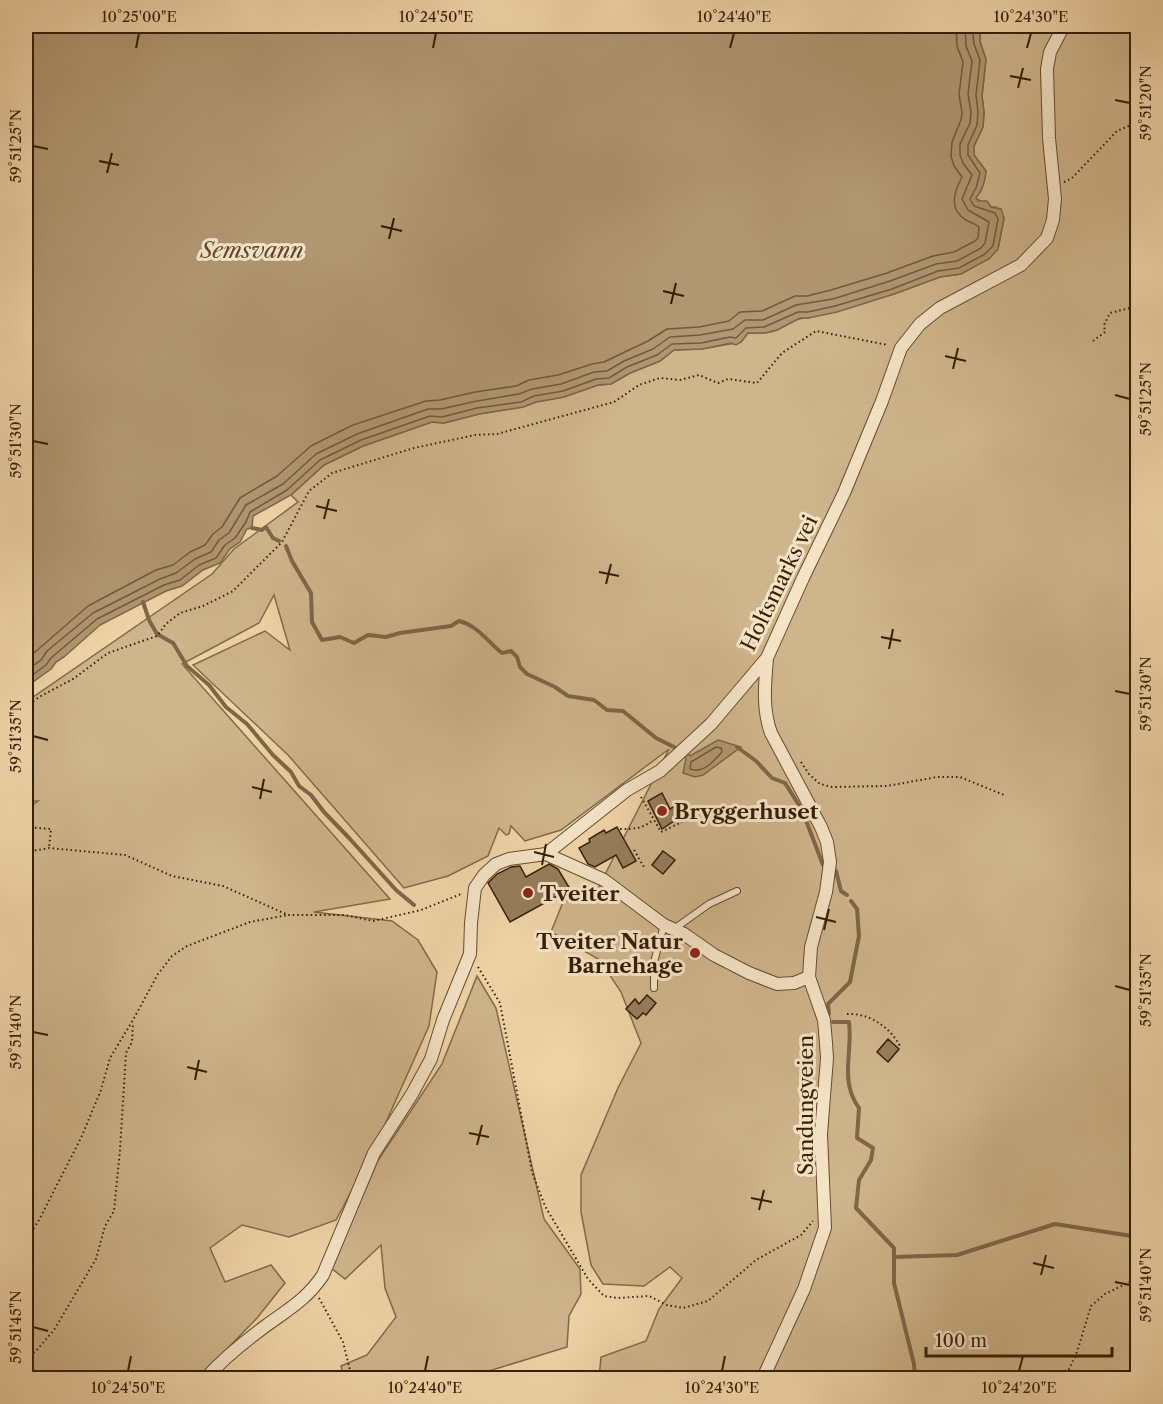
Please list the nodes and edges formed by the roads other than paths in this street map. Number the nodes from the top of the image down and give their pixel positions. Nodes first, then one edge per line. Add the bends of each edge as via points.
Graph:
1 (1065, 26) edge
2 (767, 658) junction
3 (546, 854) junction
4 (737, 891) dead end
5 (669, 927) junction
6 (809, 977) junction
7 (654, 988) dead end
8 (206, 1378) edge
9 (763, 1378) edge

1 - 2 street, Holtsmarks vei via 1050,52 1047,69 1054,188 1053,220 1047,238 1021,265 940,308 920,324 901,348 854,471
2 - 3 street, Holtsmarks vei via 711,724 660,771 627,790
2 - 6 street, Sandungveien via 766,721 821,826 830,862 811,946
3 - 5 street via 604,880
3 - 8 street via 496,864 475,888 470,954 442,1020 431,1059 374,1153 323,1275 302,1301 264,1327
4 - 5 lane
5 - 6 street via 714,955 777,984
5 - 7 lane via 654,962
6 - 9 street, Sandungveien via 824,1020 826,1043 822,1134 825,1228 804,1289

